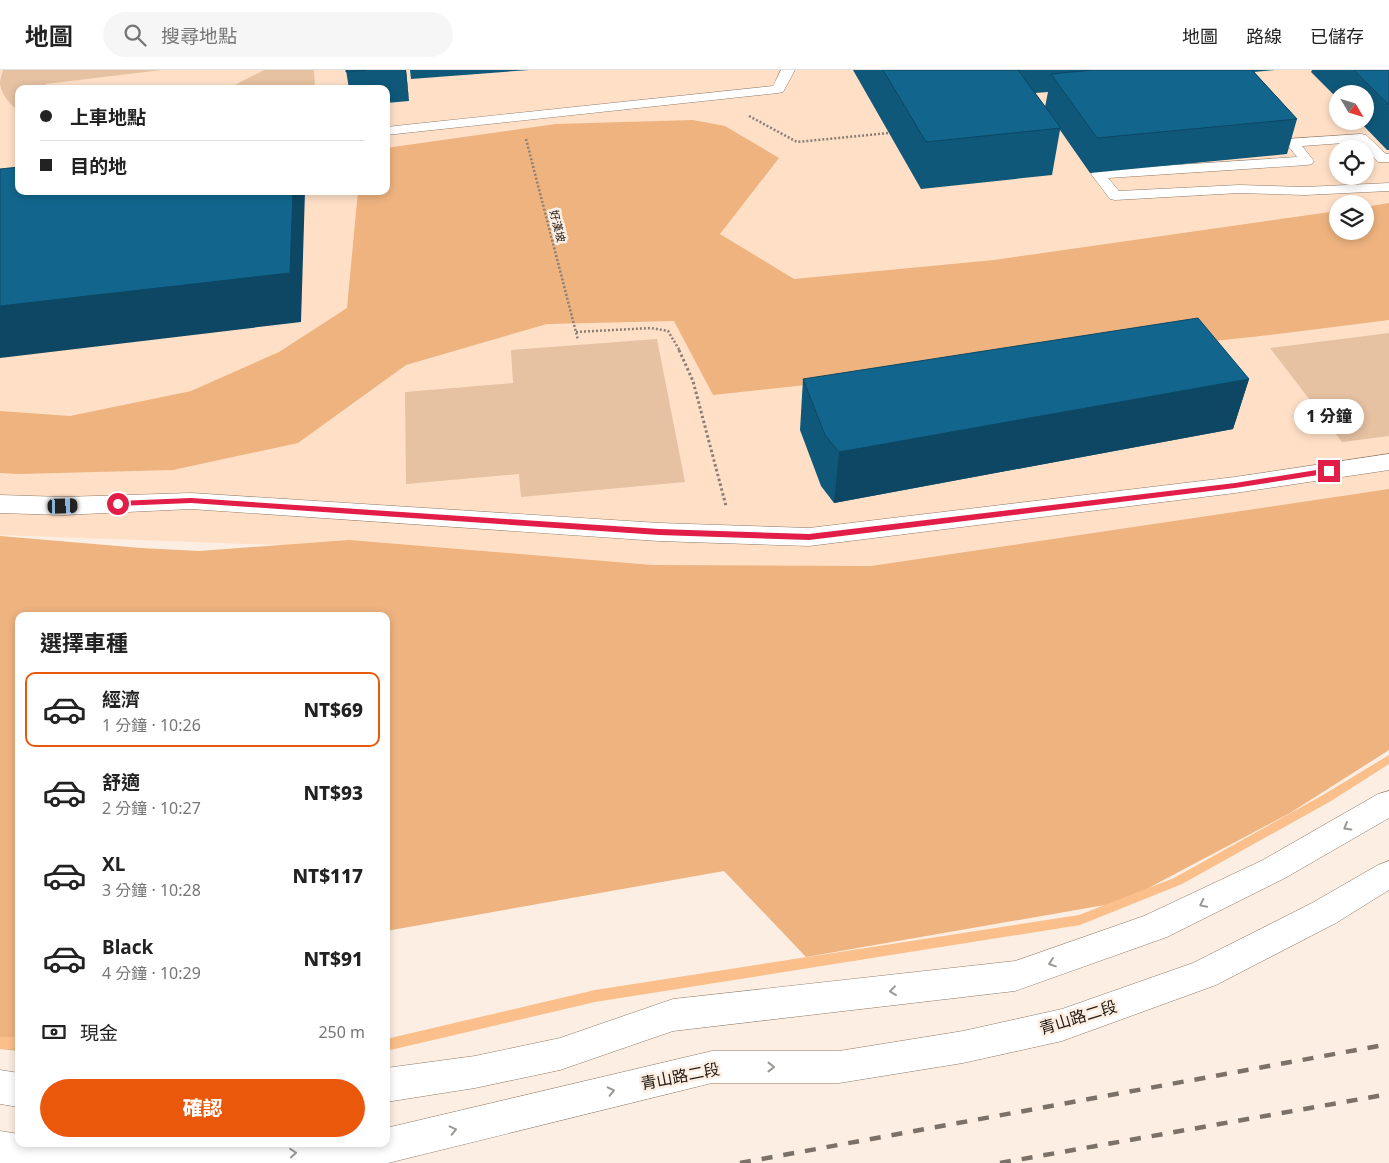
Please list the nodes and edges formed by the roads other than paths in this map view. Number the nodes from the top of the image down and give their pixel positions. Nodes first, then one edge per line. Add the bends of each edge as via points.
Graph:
1 (788, 70) edge
2 (390, 131) edge
3 (1389, 158) edge
4 (1389, 187) edge
5 (1389, 462) edge
6 (0, 504) edge
7 (1389, 803) edge
8 (1389, 874) edge
9 (390, 1084) edge
10 (0, 1087) edge
11 (15, 1089) edge
12 (390, 1144) edge
13 (368, 1147) edge
14 (0, 1149) edge

1 - 2 lane via 778,89
3 - 4 lane via 1383,159 1361,138 1292,142 1307,161 1098,174 1115,196 1239,189 1304,191
5 - 6 street via 1235,485 809,537 659,532 191,501 63,506
7 -> 9 street via 1274,869 1155,927 1015,976 673,1015 560,1054 475,1072
12 -> 8 street, 青山路二段 via 712,1067 838,1067 963,1047 1062,1025 1204,974 1324,913
10 - 11 street
14 -> 13 street, 青山路二段 via 63,1158 253,1156

